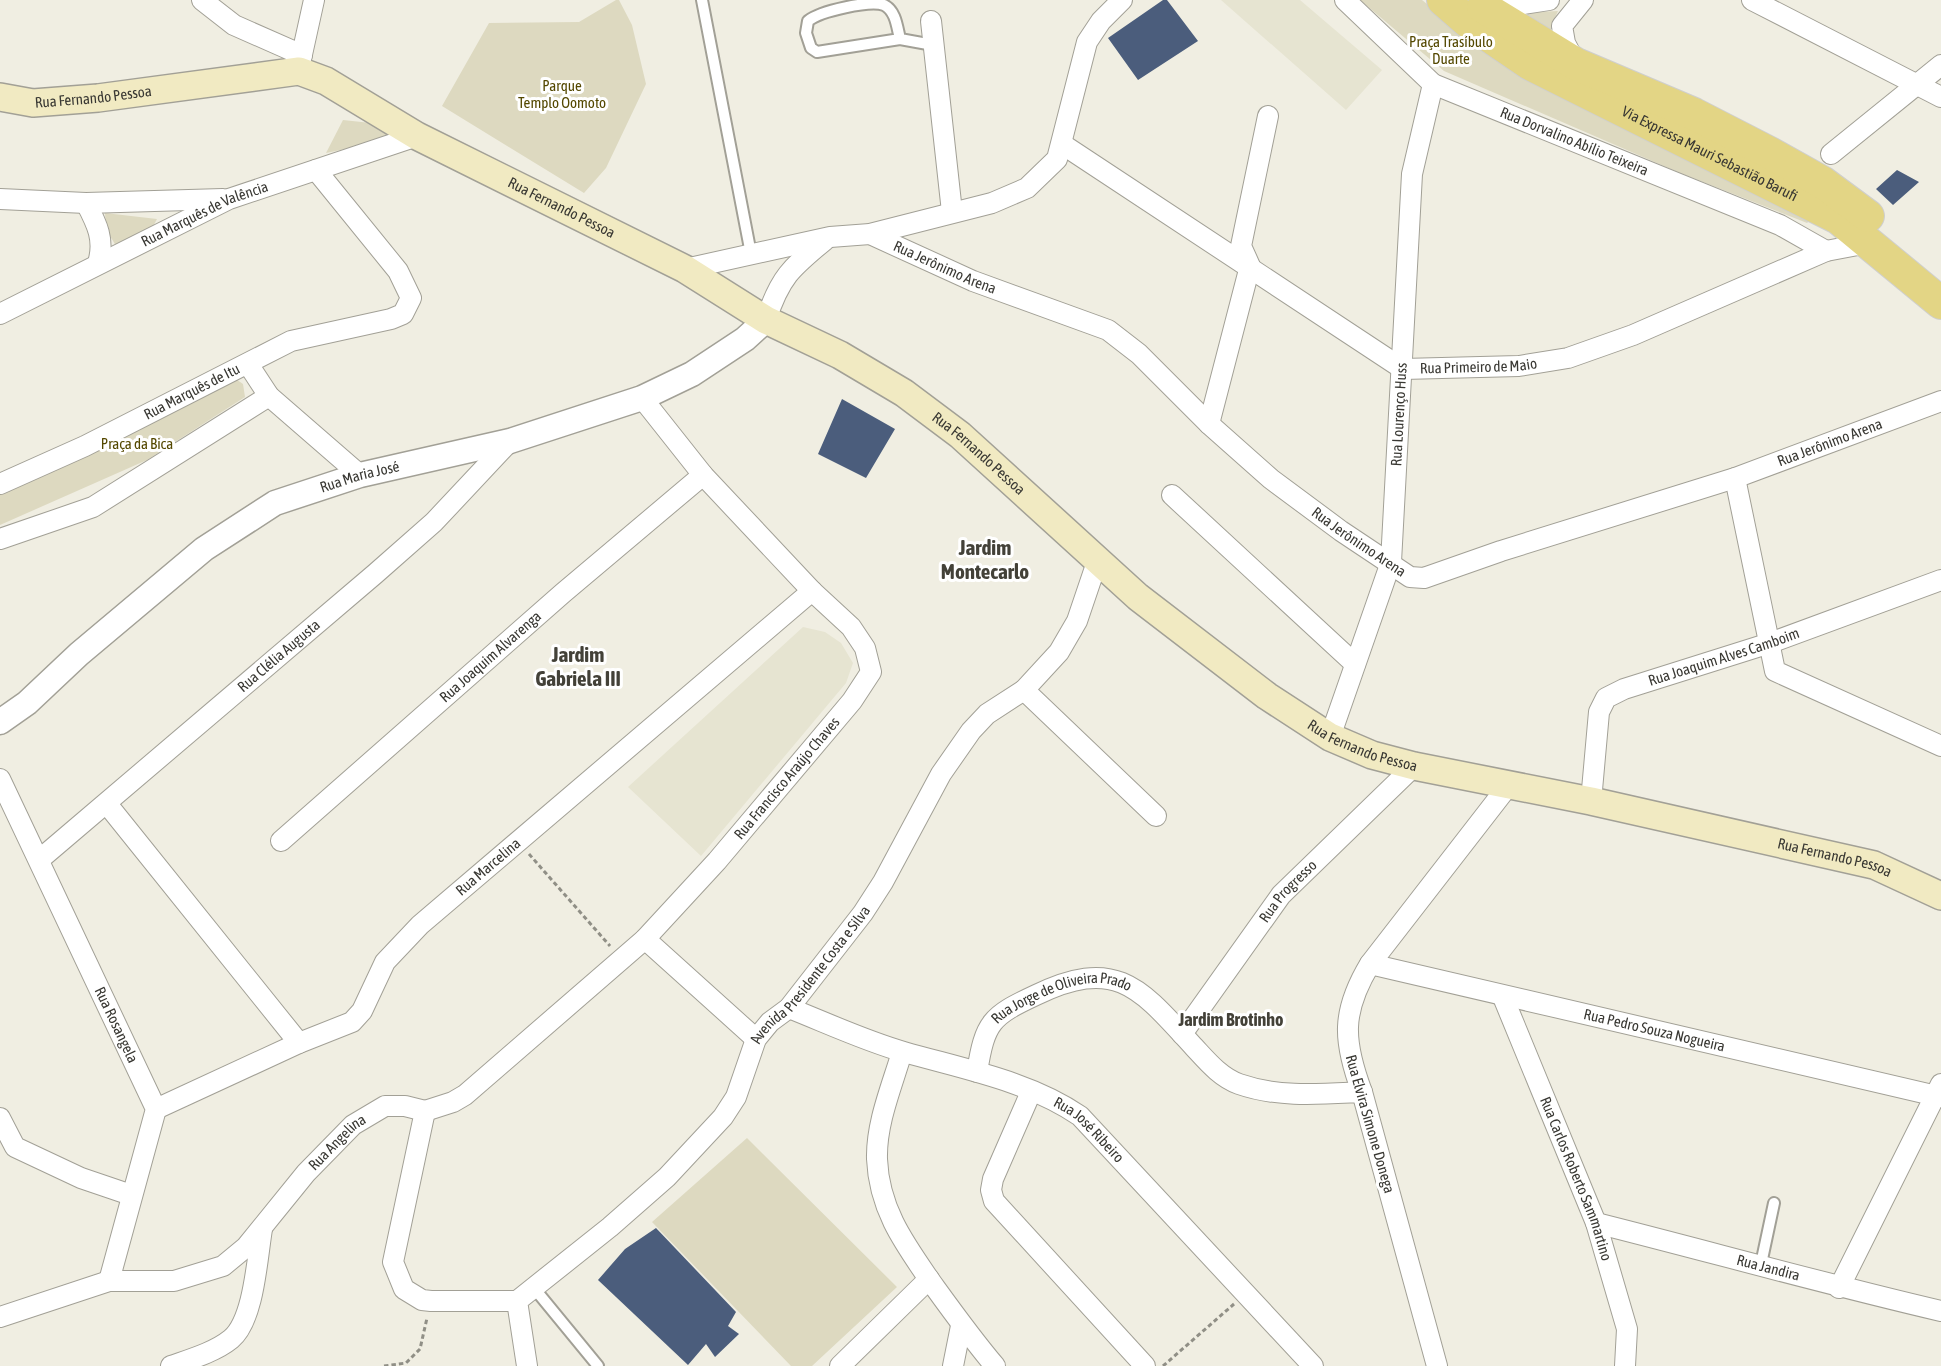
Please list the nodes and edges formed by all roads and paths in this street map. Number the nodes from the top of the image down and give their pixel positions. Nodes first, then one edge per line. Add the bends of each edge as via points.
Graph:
1 (202, 0) edge
2 (314, 0) edge
3 (702, 0) edge
4 (1122, 0) edge
5 (1345, 0) edge
6 (1443, 0) edge
7 (1550, 0) edge
8 (1583, 0) edge
9 (1752, 0) edge
10 (1476, 10) edge
11 (932, 21) dead end
12 (900, 39) junction
13 (933, 45) junction
14 (301, 63) junction
15 (1576, 64) junction
16 (1941, 65) edge
17 (1433, 84) junction
18 (1915, 84) junction
19 (1941, 97) edge
20 (0, 98) edge
21 (1268, 116) dead end
22 (417, 136) junction
23 (1062, 144) junction
24 (1830, 153) dead end
25 (316, 170) junction
26 (0, 199) edge
27 (229, 199) junction
28 (86, 203) junction
29 (952, 212) junction
30 (870, 234) junction
31 (830, 237) junction
32 (1868, 243) junction
33 (1826, 251) junction
34 (751, 254) junction
35 (98, 263) junction
36 (1250, 266) junction
37 (685, 269) junction
38 (1941, 275) edge
39 (1941, 303) edge
40 (0, 314) edge
41 (766, 320) junction
42 (248, 364) junction
43 (1403, 369) junction
44 (269, 396) junction
45 (642, 399) junction
46 (1941, 400) edge
47 (1209, 424) junction
48 (510, 441) junction
49 (360, 475) junction
50 (704, 475) junction
51 (1735, 478) junction
52 (0, 483) edge
53 (1172, 495) dead end
54 (0, 538) edge
55 (1098, 562) junction
56 (1391, 562) junction
57 (1941, 580) edge
58 (812, 591) junction
59 (1770, 643) junction
60 (1355, 664) junction
61 (1024, 690) junction
62 (0, 722) edge
63 (1329, 737) junction
64 (1941, 746) edge
65 (1414, 766) junction
66 (0, 779) edge
67 (1508, 786) junction
68 (1591, 801) junction
69 (107, 804) junction
70 (1156, 816) dead end
71 (518, 841) junction
72 (281, 842) dead end
73 (39, 860) junction
74 (1941, 896) edge
75 (645, 939) junction
76 (622, 960) junction
77 (1370, 964) junction
78 (1503, 997) junction
79 (789, 1008) junction
80 (1182, 1034) junction
81 (756, 1039) junction
82 (299, 1042) junction
83 (902, 1052) junction
84 (976, 1072) junction
85 (1031, 1092) junction
86 (1362, 1092) junction
87 (1939, 1092) edge
88 (156, 1109) junction
89 (425, 1111) junction
90 (0, 1118) edge
91 (8, 1152) edge
92 (131, 1195) junction
93 (1774, 1203) dead end
94 (1596, 1223) junction
95 (263, 1224) junction
96 (1761, 1264) junction
97 (929, 1279) junction
98 (109, 1281) junction
99 (1839, 1287) junction
100 (534, 1288) junction
101 (1246, 1293) junction
102 (431, 1301) junction
103 (517, 1302) junction
104 (1941, 1311) edge
105 (0, 1317) edge
106 (962, 1326) junction
107 (219, 1347) junction
108 (171, 1366) edge
109 (223, 1366) edge
110 (384, 1366) edge
111 (527, 1366) edge
112 (598, 1366) edge
113 (840, 1366) edge
114 (953, 1366) edge
115 (995, 1366) edge
116 (1145, 1366) edge
117 (1163, 1366) edge
118 (1312, 1366) edge
119 (1437, 1366) edge
120 (1625, 1366) edge

1 - 14 street via 234,25
2 - 14 street
3 - 34 lane
4 - 23 street via 1087,42
5 - 17 street, Rua Dorvalino Abílio Teixeira
6 - 10 main road, Via Expressa Mauri Sebastião Barufi
7 - 10 street
8 - 15 street via 1562,26 1565,43
9 - 18 street
10 - 15 main road, Via Expressa Mauri Sebastião Barufi
10 - 32 main road, Via Expressa Mauri Sebastião Barufi via 1530,64 1838,218
11 - 13 street
12 - 12 lane via 817,52 811,48 806,33 808,21 817,14 868,3 884,5 892,13
12 - 13 lane
13 - 29 street
14 - 20 main road, Rua Fernando Pessoa via 98,98 33,103
14 - 22 main road, Rua Fernando Pessoa
15 - 38 main road, Via Expressa Mauri Sebastião Barufi via 1694,114 1821,182
16 - 18 street
17 - 33 street, Rua Dorvalino Abílio Teixeira via 1780,225
17 - 43 street, Rua Lourenço Huss via 1412,174
18 - 19 street
18 - 24 street
21 - 36 street via 1241,246
22 - 25 street, Rua Marquês de Valência
22 - 37 main road, Rua Fernando Pessoa
23 - 29 street via 1057,159 1028,188 993,203
23 - 36 street, Rua Primeiro de Maio
25 - 27 street, Rua Marquês de Valência
25 - 42 street, Rua Marquês de Itu via 398,271 411,298 408,307 404,314 391,319 291,341
26 - 28 street
27 - 28 street
27 - 35 street, Rua Marquês de Valência
28 - 35 street via 103,246
29 - 30 street
30 - 31 street
30 - 47 street, Rua Jerônimo Arena via 973,281 1108,330 1139,354
31 - 34 street
31 - 41 street via 786,274
32 - 33 street, Rua Primeiro de Maio
32 - 39 main road, Via Expressa Mauri Sebastião Barufi
33 - 43 street, Rua Primeiro de Maio via 1633,335 1568,358 1519,366
34 - 37 street
35 - 40 street, Rua Marquês de Valência
36 - 43 street, Rua Primeiro de Maio
36 - 47 street
37 - 41 main road, Rua Fernando Pessoa
41 - 45 street, Rua Maria José via 692,374
41 - 55 main road, Rua Fernando Pessoa via 840,355 914,400 960,435
42 - 44 street
42 - 52 street, Rua Marquês de Itu via 75,451
43 - 56 street, Rua Lourenço Huss
44 - 49 street
44 - 54 street via 93,507
45 - 48 street, Rua Maria José
45 - 50 street, Rua Francisco Araújo Chaves
46 - 51 street, Rua Jerônimo Arena
47 - 56 street, Rua Jerônimo Arena via 1271,479
48 - 49 street, Rua Maria José
48 - 69 street, Rua Clélia Augusta via 425,529
49 - 62 street, Rua Maria José via 275,503 243,521 204,549
50 - 58 street, Rua Francisco Araújo Chaves
50 - 72 street, Rua Joaquim Alvarenga via 563,593
51 - 56 street, Rua Jerônimo Arena via 1424,578 1410,577
51 - 59 street
53 - 60 street
55 - 61 street, Avenida Presidente Costa e Silva via 1069,636
55 - 63 main road, Rua Fernando Pessoa via 1267,696
56 - 60 street, Rua Lourenço Huss
57 - 59 street, Rua Joaquim Alves Camboim
58 - 71 street, Rua Marcelina
58 - 75 street, Rua Francisco Araújo Chaves via 851,627 865,648 871,672 852,701 717,861
59 - 64 street via 1775,671
59 - 68 street, Rua Joaquim Alves Camboim via 1606,698 1599,712
60 - 63 street, Rua Lourenço Huss
61 - 70 street
61 - 79 street, Avenida Presidente Costa e Silva via 987,714 972,731 941,774 863,913
63 - 65 main road, Rua Fernando Pessoa via 1372,755
65 - 67 main road, Rua Fernando Pessoa
65 - 80 street, Rua Progresso via 1281,895
66 - 73 street, Rua Rosangela
67 - 68 main road, Rua Fernando Pessoa
67 - 77 street, Rua Elvira Simone Donega
68 - 74 main road, Rua Fernando Pessoa via 1874,865
69 - 73 street, Rua Clélia Augusta
69 - 82 street
71 - 76 path
71 - 82 street, Rua Marcelina via 400,944 385,962 362,1011 352,1022
73 - 88 street, Rua Rosangela
75 - 76 street, Rua Francisco Araújo Chaves
75 - 81 street
76 - 89 street, Rua Francisco Araújo Chaves via 465,1095
77 - 78 street, Rua Pedro Souza Nogueira
77 - 86 street, Rua Elvira Simone Donega via 1354,990 1346,1034
78 - 87 street, Rua Pedro Souza Nogueira
78 - 94 street, Rua Carlos Roberto Sammartino
79 - 81 street, Avenida Presidente Costa e Silva
79 - 83 street, Rua José Ribeiro
80 - 84 street, Rua Jorge de Oliveira Prado via 1134,989 1113,978 1093,975 1040,993 996,1017 981,1046
80 - 86 street, Rua Jorge de Oliveira Prado via 1212,1067 1240,1084 1296,1095
81 - 100 street, Avenida Presidente Costa e Silva via 736,1097 723,1117 667,1177
82 - 88 street, Rua Marcelina
83 - 84 street, Rua José Ribeiro
83 - 97 street via 880,1130 880,1192 894,1227
84 - 85 street, Rua José Ribeiro
85 - 101 street, Rua José Ribeiro via 1080,1116
85 - 116 street via 993,1179 994,1201
86 - 119 street, Rua Elvira Simone Donega
87 - 99 street
88 - 92 street
89 - 95 street, Rua Angelina via 396,1105 370,1112 306,1173
89 - 102 street via 393,1262 404,1289
90 - 91 street
91 - 92 street
92 - 98 street
93 - 96 lane
94 - 96 street, Rua Jandira
94 - 120 street, Rua Carlos Roberto Sammartino via 1627,1329
95 - 98 street, Rua Angelina via 246,1247 223,1266 197,1276 174,1281
95 - 107 street via 245,1318 236,1334
96 - 99 street, Rua Jandira
97 - 106 street
97 - 113 street
98 - 105 street, Rua Angelina
99 - 104 street, Rua Jandira
100 - 103 street, Avenida Presidente Costa e Silva
100 - 112 lane
101 - 117 path
101 - 118 street, Rua José Ribeiro
102 - 103 street
102 - 110 path via 420,1349 406,1363
103 - 111 street
106 - 114 street
106 - 115 street
107 - 108 street
107 - 109 street

